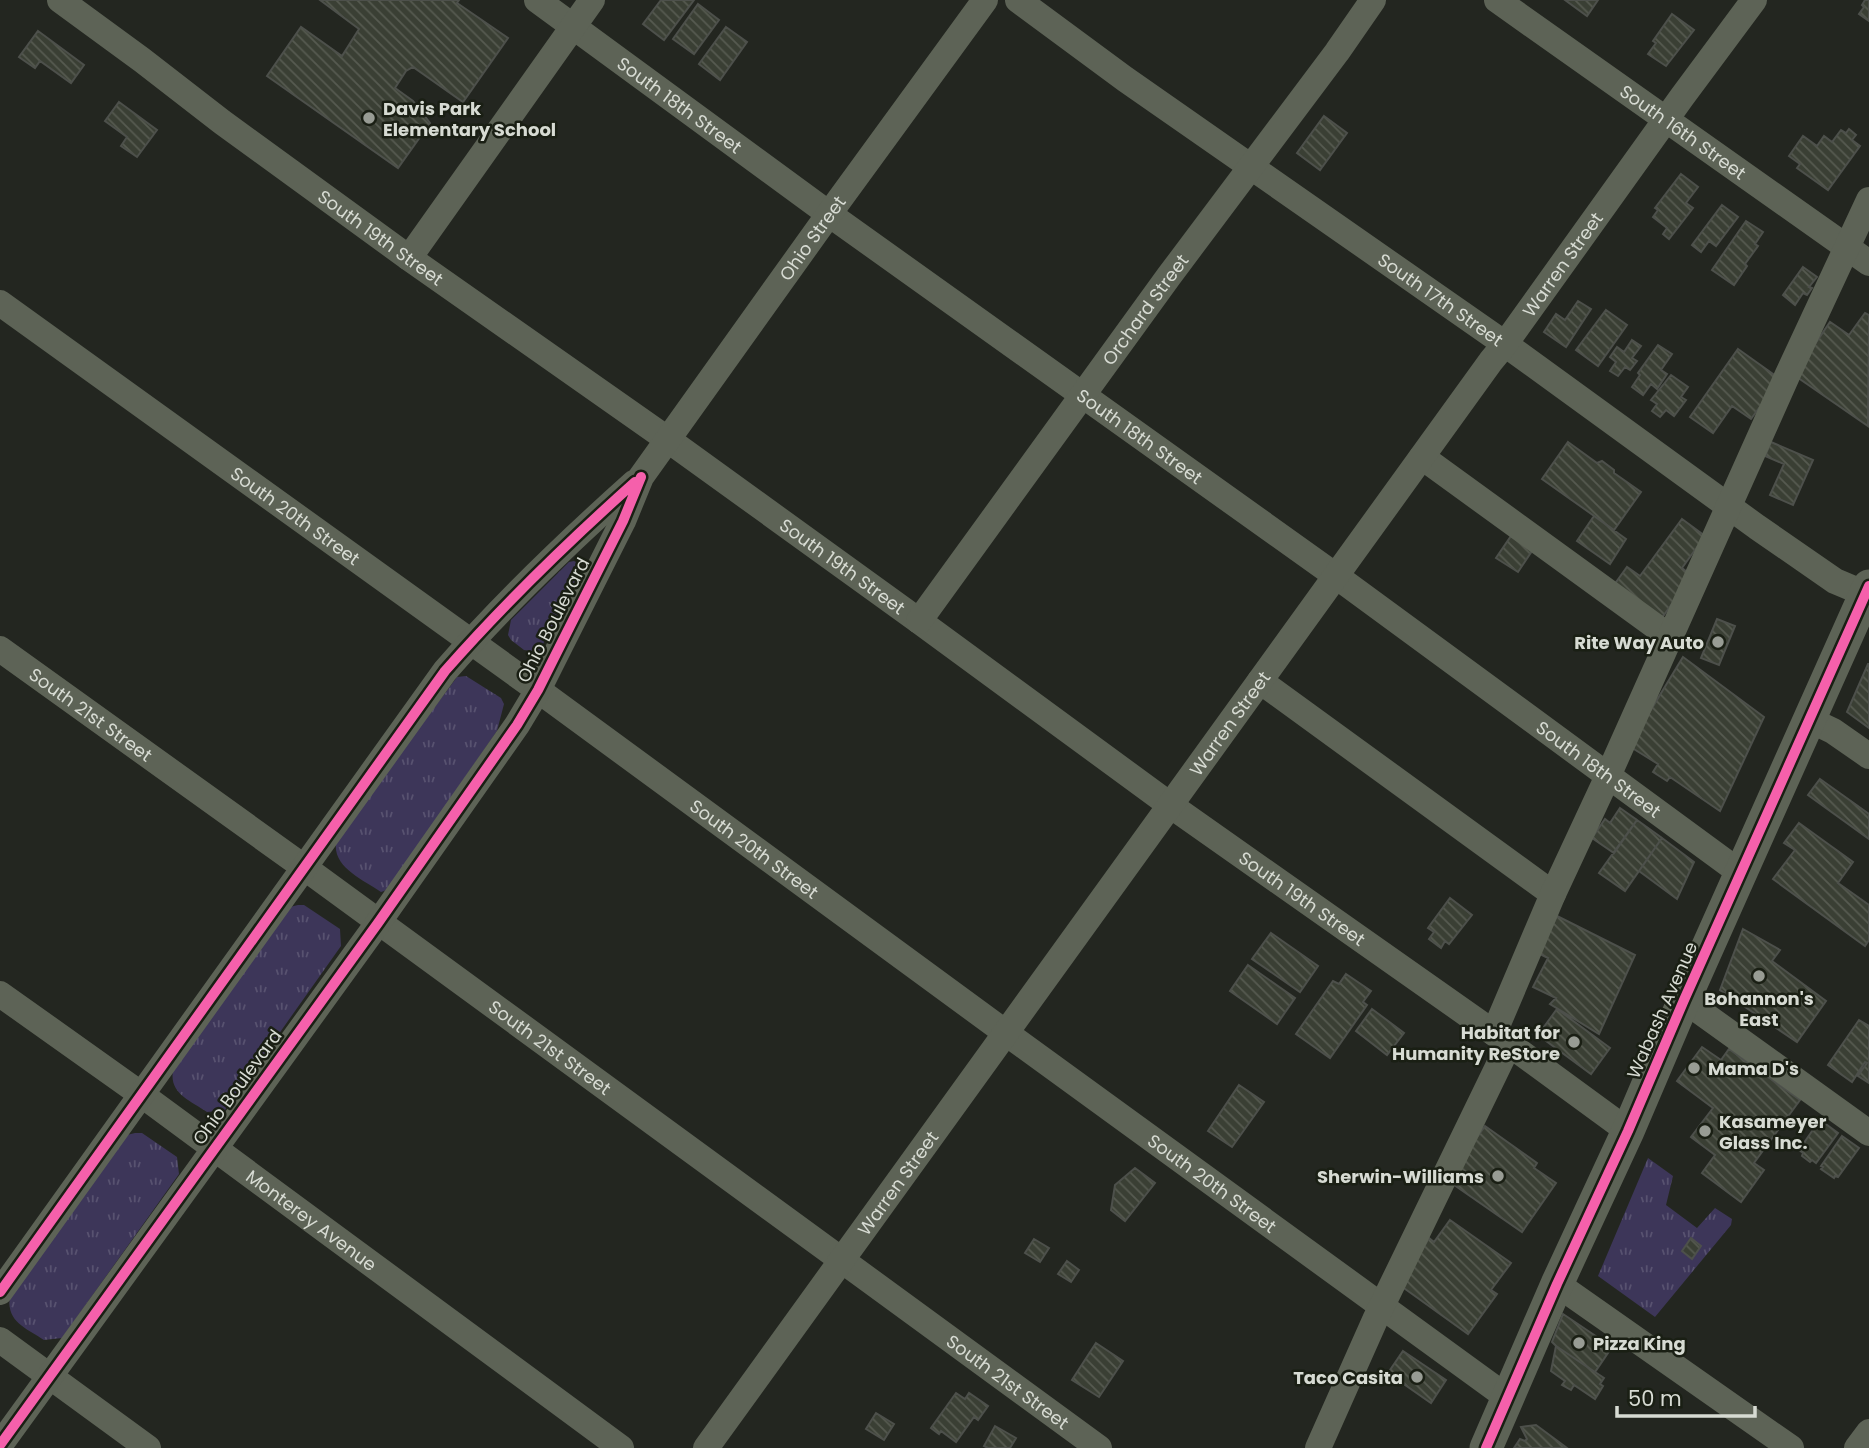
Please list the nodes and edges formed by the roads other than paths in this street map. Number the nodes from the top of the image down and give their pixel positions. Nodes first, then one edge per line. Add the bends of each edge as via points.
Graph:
1 (60, 0) edge
2 (537, 0) edge
3 (592, 0) edge
4 (985, 0) edge
5 (1017, 0) edge
6 (1373, 0) edge
7 (1497, 0) edge
8 (1754, 0) edge
9 (573, 26) junction
10 (1667, 119) junction
11 (1251, 166) junction
12 (1869, 200) edge
13 (829, 214) junction
14 (1859, 255) edge
15 (409, 258) junction
16 (0, 303) edge
17 (1505, 344) junction
18 (1083, 396) junction
19 (667, 439) junction
20 (1422, 457) junction
21 (641, 477) junction
22 (1728, 507) junction
23 (1336, 576) junction
24 (1867, 590) edge
25 (919, 621) junction
26 (1671, 637) junction
27 (471, 641) junction
28 (0, 649) edge
29 (1260, 681) junction
30 (538, 690) junction
31 (1810, 720) junction
32 (1869, 757) edge
33 (1608, 776) junction
34 (1170, 805) junction
35 (305, 868) junction
36 (1742, 874) junction
37 (1553, 894) junction
38 (378, 923) junction
39 (0, 994) edge
40 (1684, 1000) junction
41 (1006, 1033) junction
42 (1501, 1039) junction
43 (142, 1095) junction
44 (1628, 1131) junction
45 (1869, 1133) edge
46 (214, 1149) junction
47 (842, 1260) junction
48 (1557, 1284) junction
49 (0, 1292) edge
50 (1381, 1306) junction
51 (0, 1340) edge
52 (49, 1376) junction
53 (1508, 1398) junction
54 (1869, 1432) edge
55 (0, 1445) edge
56 (148, 1448) edge
57 (621, 1448) edge
58 (706, 1448) edge
59 (1099, 1448) edge
60 (1318, 1448) edge
61 (1486, 1448) edge
62 (1791, 1448) edge
63 (1857, 1448) edge

1 - 15 street, South 19th Street
2 - 9 street, South 18th Street
3 - 9 street
4 - 13 street, Ohio Street
5 - 11 street, South 17th Street
6 - 11 street, Orchard Street
7 - 10 street, South 16th Street
8 - 10 street, Warren Street
9 - 13 street, South 18th Street
9 - 15 street
10 - 14 street, South 16th Street
10 - 17 street, Warren Street
11 - 17 street, South 17th Street
11 - 18 street, Orchard Street
12 - 14 street
13 - 18 street, South 18th Street
13 - 19 street, Ohio Street
14 - 22 street via 1787,376
15 - 19 street, South 19th Street
16 - 27 street, South 20th Street
17 - 20 street, Warren Street
17 - 22 street, South 17th Street
18 - 23 street, South 18th Street
18 - 25 street, Orchard Street
19 - 21 street, Ohio Street
19 - 25 street, South 19th Street
20 - 23 street, Warren Street
20 - 26 street
21 - 27 street, Ohio Boulevard
21 - 30 street, Ohio Boulevard
22 - 24 street, South 17th Street via 1835,581
22 - 26 street
23 - 29 street, Warren Street
23 - 33 street, South 18th Street
24 - 31 main road, Wabash Avenue
25 - 34 street, South 19th Street
26 - 33 street
27 - 30 street, South 20th Street
27 - 35 street, Ohio Boulevard
28 - 35 street, South 21st Street
29 - 34 street, Warren Street
29 - 37 street
30 - 38 street, Ohio Boulevard
30 - 41 street, South 20th Street
31 - 32 street
31 - 36 main road, Wabash Avenue
33 - 36 street, South 18th Street
33 - 37 street
34 - 41 street, Warren Street
34 - 42 street, South 19th Street
35 - 38 street, South 21st Street
35 - 43 street, Ohio Boulevard
36 - 40 main road, Wabash Avenue
37 - 42 street
38 - 46 street, Ohio Boulevard
38 - 47 street, South 21st Street
39 - 43 street, Monterey Avenue
40 - 44 main road, Wabash Avenue
40 - 45 street
41 - 47 street, Warren Street
41 - 50 street, South 20th Street
42 - 44 street, South 19th Street
42 - 50 street
43 - 46 street, Monterey Avenue
43 - 49 street, Ohio Boulevard
44 - 48 main road, Wabash Avenue
46 - 52 street, Ohio Boulevard
46 - 57 street, Monterey Avenue
47 - 58 street, Warren Street
47 - 59 street, South 21st Street
48 - 53 main road, Wabash Avenue
48 - 62 street
50 - 53 street, South 20th Street
50 - 60 street
51 - 52 street
52 - 55 street, Ohio Boulevard
52 - 56 street
53 - 61 main road, Wabash Avenue
54 - 63 street

